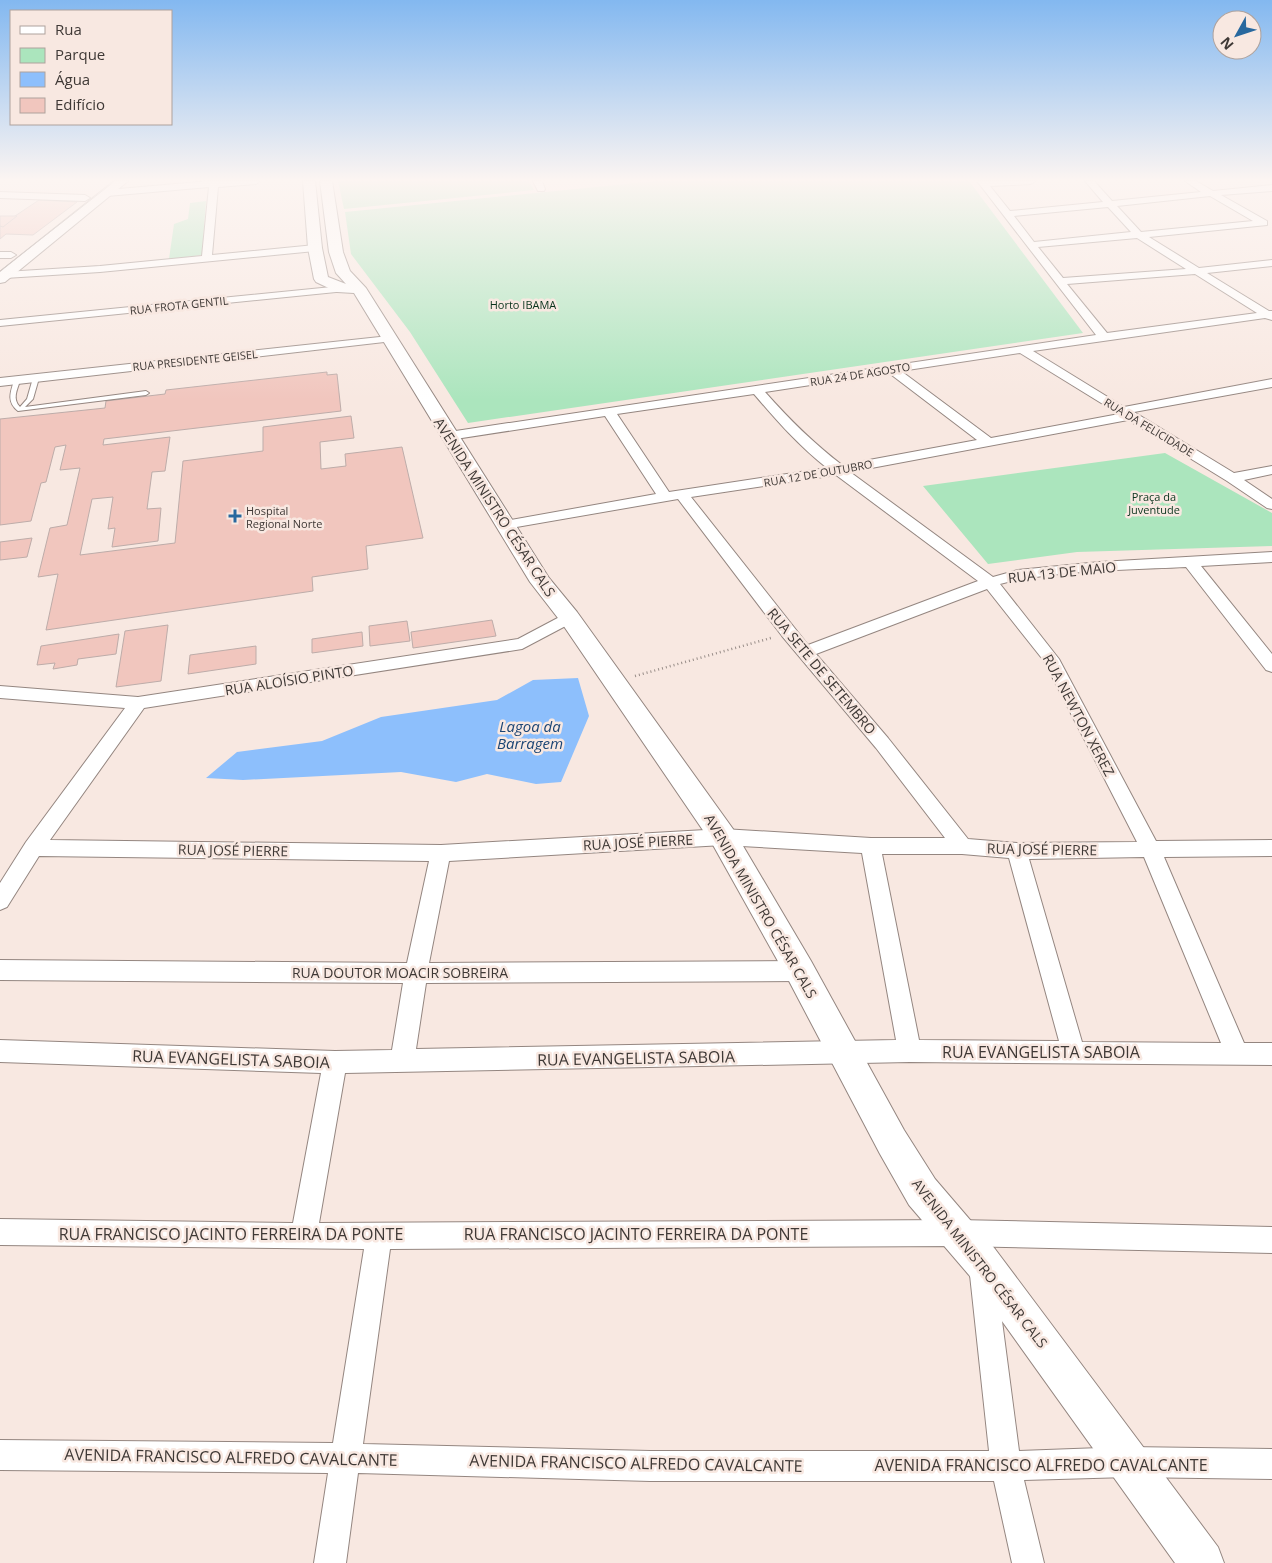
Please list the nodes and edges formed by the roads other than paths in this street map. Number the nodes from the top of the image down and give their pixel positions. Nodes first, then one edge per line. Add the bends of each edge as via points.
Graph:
1 (25, 254) edge
2 (207, 254) edge
3 (251, 254) edge
4 (316, 254) edge
5 (337, 254) edge
6 (1038, 254) edge
7 (1168, 254) edge
8 (6, 255) edge
9 (207, 258) junction
10 (1272, 263) edge
11 (1196, 272) junction
12 (2, 273) edge
13 (1059, 282) junction
14 (351, 288) junction
15 (1271, 315) edge
16 (0, 323) edge
17 (1104, 337) junction
18 (389, 339) junction
19 (1024, 351) junction
20 (892, 370) junction
21 (36, 378) junction
22 (16, 380) junction
23 (0, 382) edge
24 (1272, 383) edge
25 (757, 390) junction
26 (146, 393) dead end
27 (20, 410) junction
28 (608, 412) junction
29 (1126, 414) junction
30 (449, 436) junction
31 (988, 442) junction
32 (839, 470) junction
33 (1272, 470) edge
34 (1232, 478) junction
35 (674, 496) junction
36 (1272, 505) edge
37 (504, 525) junction
38 (1272, 558) edge
39 (1191, 563) junction
40 (990, 582) junction
41 (569, 617) junction
42 (805, 652) junction
43 (1272, 666) edge
44 (0, 692) edge
45 (138, 703) junction
46 (723, 837) junction
47 (871, 846) junction
48 (962, 846) junction
49 (33, 848) junction
50 (1272, 848) edge
51 (1151, 850) junction
52 (1017, 851) junction
53 (441, 853) junction
54 (0, 901) edge
55 (0, 970) edge
56 (800, 971) junction
57 (416, 973) junction
58 (0, 1051) edge
59 (910, 1052) junction
60 (1073, 1052) junction
61 (844, 1054) junction
62 (1236, 1054) junction
63 (1272, 1054) edge
64 (335, 1062) junction
65 (402, 1062) junction
66 (0, 1232) edge
67 (957, 1233) junction
68 (379, 1235) junction
69 (304, 1236) junction
70 (1272, 1240) edge
71 (982, 1262) junction
72 (0, 1455) edge
73 (345, 1458) junction
74 (1128, 1462) junction
75 (1272, 1464) edge
76 (1006, 1466) junction
77 (330, 1563) edge
78 (1028, 1563) edge
79 (1202, 1563) edge

1 - 12 main road
2 - 9 street
3 - 9 street
4 - 14 main road via 321,279
5 - 14 main road, AVENIDA MINISTRO CÉSAR CALS
6 - 13 street
7 - 11 street
8 - 12 main road
9 - 12 street via 74,272
10 - 11 street
11 - 13 street
11 - 15 street
13 - 17 street
14 - 16 street, RUA FROTA GENTIL
14 - 18 main road, AVENIDA MINISTRO CÉSAR CALS
15 - 17 street, RUA 24 DE AGOSTO
17 - 19 street, RUA 24 DE AGOSTO
18 - 21 street, RUA PRESIDENTE GEISEL
18 - 30 main road, AVENIDA MINISTRO CÉSAR CALS
19 - 20 street, RUA 24 DE AGOSTO
19 - 29 street, RUA DA FELICIDADE
20 - 25 street, RUA 24 DE AGOSTO
20 - 31 street
21 - 22 street, RUA PRESIDENTE GEISEL
21 - 27 lane via 30,399
22 - 23 street, RUA PRESIDENTE GEISEL
22 - 27 lane via 11,398
24 - 29 street, RUA 12 DE OUTUBRO
25 - 28 street, RUA 24 DE AGOSTO
25 - 32 street, RUA NEWTON XEREZ via 795,432
26 - 27 lane
28 - 30 street, RUA 24 DE AGOSTO
28 - 35 street, RUA SETE DE SETEMBRO
29 - 31 street, RUA 12 DE OUTUBRO
29 - 34 street, RUA DA FELICIDADE
30 - 37 main road, AVENIDA MINISTRO CÉSAR CALS
31 - 32 street, RUA 12 DE OUTUBRO
32 - 35 street, RUA 12 DE OUTUBRO
32 - 40 street, RUA NEWTON XEREZ
33 - 34 street
34 - 36 street, RUA DA FELICIDADE
35 - 37 street, RUA 12 DE OUTUBRO
35 - 42 street, RUA SETE DE SETEMBRO
37 - 41 main road, AVENIDA MINISTRO CÉSAR CALS via 541,582
38 - 39 street, RUA 13 DE MAIO
39 - 40 street, RUA 13 DE MAIO via 1018,575
39 - 43 street
40 - 42 street, RUA 13 DE MAIO
40 - 51 street, RUA NEWTON XEREZ via 1055,666
41 - 45 street, RUA ALOÍSIO PINTO via 522,644
41 - 46 main road, AVENIDA MINISTRO CÉSAR CALS
42 - 48 street, RUA SETE DE SETEMBRO via 882,743
44 - 45 street, RUA ALOÍSIO PINTO
45 - 49 street
46 - 47 street, RUA JOSÉ PIERRE
46 - 53 street, RUA JOSÉ PIERRE
46 - 56 main road, AVENIDA MINISTRO CÉSAR CALS
47 - 48 street, RUA JOSÉ PIERRE
47 - 59 street
48 - 52 street, RUA JOSÉ PIERRE
49 - 53 street, RUA JOSÉ PIERRE
49 - 54 street
50 - 51 street, RUA JOSÉ PIERRE
51 - 52 street, RUA JOSÉ PIERRE
51 - 62 street, RUA NEWTON XEREZ
52 - 60 street
53 - 57 street
55 - 57 street, RUA DOUTOR MOACIR SOBREIRA
56 - 57 street, RUA DOUTOR MOACIR SOBREIRA
56 - 61 main road, AVENIDA MINISTRO CÉSAR CALS
57 - 65 street
58 - 64 street, RUA EVANGELISTA SABOIA
59 - 60 street, RUA EVANGELISTA SABOIA
59 - 61 street, RUA EVANGELISTA SABOIA
60 - 62 street, RUA EVANGELISTA SABOIA
61 - 65 street, RUA EVANGELISTA SABOIA
61 - 67 main road, AVENIDA MINISTRO CÉSAR CALS via 922,1192
62 - 63 street, RUA EVANGELISTA SABOIA
64 - 65 street, RUA EVANGELISTA SABOIA
64 - 69 street
66 - 69 street, RUA FRANCISCO JACINTO FERREIRA DA PONTE
67 - 68 street, RUA FRANCISCO JACINTO FERREIRA DA PONTE
67 - 70 street, RUA FRANCISCO JACINTO FERREIRA DA PONTE
67 - 71 main road, AVENIDA MINISTRO CÉSAR CALS
68 - 69 street, RUA FRANCISCO JACINTO FERREIRA DA PONTE
68 - 73 street
71 - 74 main road, AVENIDA MINISTRO CÉSAR CALS
71 - 76 street
72 - 73 street, AVENIDA FRANCISCO ALFREDO CAVALCANTE
73 - 76 street, AVENIDA FRANCISCO ALFREDO CAVALCANTE via 650,1466
73 - 77 street
74 - 75 street, AVENIDA FRANCISCO ALFREDO CAVALCANTE
74 - 76 street, AVENIDA FRANCISCO ALFREDO CAVALCANTE
74 - 79 main road, AVENIDA MINISTRO CÉSAR CALS
76 - 78 street

